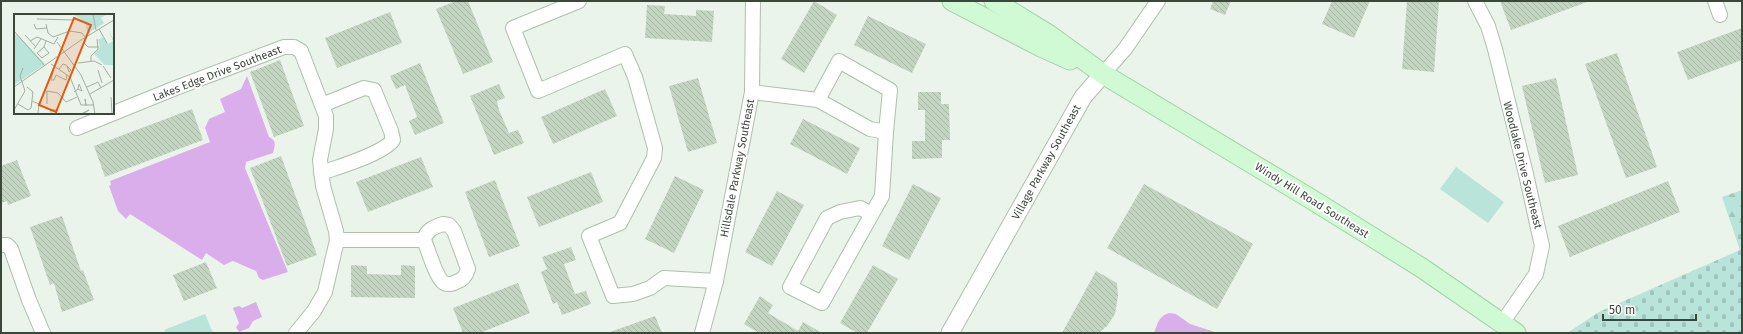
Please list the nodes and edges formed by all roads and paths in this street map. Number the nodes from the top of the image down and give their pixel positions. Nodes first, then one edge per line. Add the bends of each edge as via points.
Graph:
1 (578, 1) edge
2 (753, 1) edge
3 (952, 1) edge
4 (994, 1) edge
5 (1158, 1) edge
6 (1475, 1) edge
7 (1715, 1) edge
8 (1720, 15) dead end
9 (1103, 74) junction
10 (752, 92) junction
11 (818, 100) junction
12 (322, 105) junction
13 (114, 113) edge
14 (111, 114) edge
15 (77, 128) dead end
16 (886, 132) junction
17 (321, 173) junction
18 (872, 214) junction
19 (337, 240) junction
20 (424, 240) dead end
21 (1, 245) edge
22 (716, 281) junction
23 (1509, 328) edge
24 (43, 333) edge
25 (296, 333) edge
26 (702, 333) edge
27 (950, 333) edge

1 - 22 street via 513,28 538,91 625,54 635,77 655,148 654,158 620,223 589,236 613,296 633,294 664,278
2 - 10 street, Hillsdale Parkway Southeast
3 - 9 main road, Windy Hill Road Southeast via 1041,47
4 - 9 main road, Windy Hill Road Southeast via 1048,34
5 - 9 street, Village Parkway Southeast via 1125,49
6 - 23 street, Woodlake Drive Southeast via 1488,26 1495,49 1542,246 1531,282
7 - 8 street
9 - 23 main road, Windy Hill Road Southeast via 1422,268
9 - 27 street, Village Parkway Southeast via 1083,97
10 - 11 street
10 - 22 street, Hillsdale Parkway Southeast
11 - 16 street via 870,129
11 - 16 street via 839,61 890,90
12 - 13 street, Lakes Edge Drive Southeast via 301,51 289,46
12 - 17 street, Lakes Edge Drive Southeast via 327,123 320,160
12 - 17 street via 364,88 374,90 391,131 392,140 389,146 374,153
14 - 15 street, Lakes Edge Drive Southeast
16 - 18 street via 882,196
17 - 19 street, Lakes Edge Drive Southeast
18 - 18 street via 822,303 790,287 827,218 860,208
19 - 20 street
19 - 25 street, Lakes Edge Drive Southeast via 325,292
21 - 24 street via 7,245 11,249 28,300
22 - 26 street, Hillsdale Parkway Southeast

